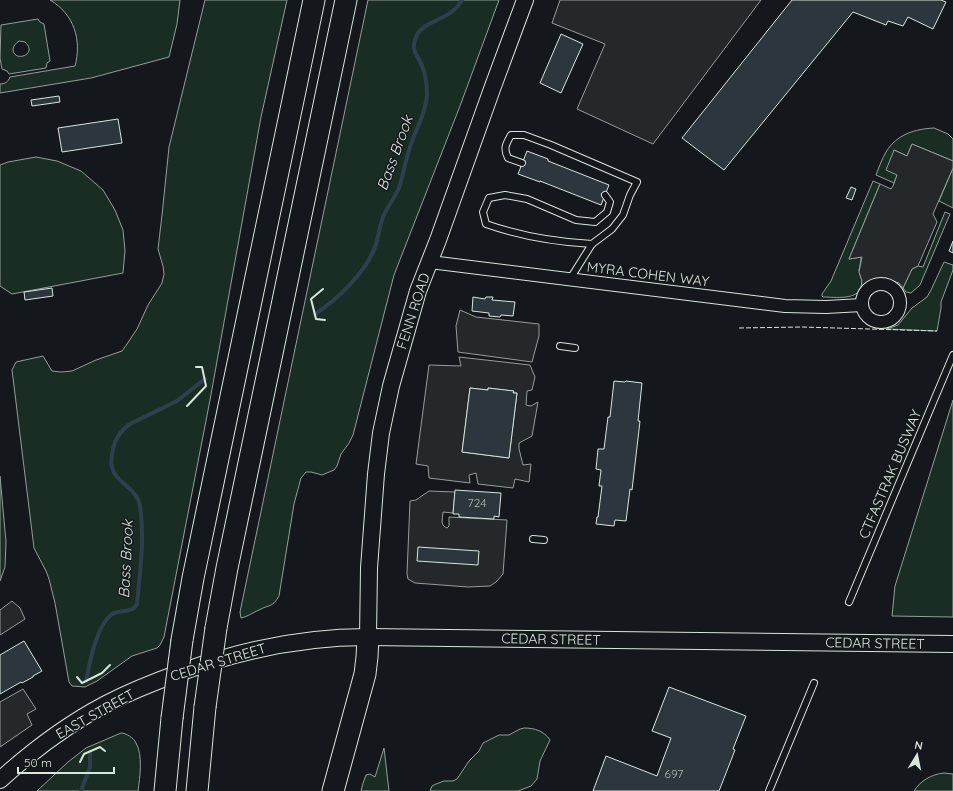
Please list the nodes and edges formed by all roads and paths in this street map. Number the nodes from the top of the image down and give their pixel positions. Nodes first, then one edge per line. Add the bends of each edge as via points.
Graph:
1 (314, 0) edge
2 (346, 0) edge
3 (524, 0) edge
4 (522, 163) dead end
5 (605, 195) dead end
6 (592, 244) junction
7 (430, 262) junction
8 (570, 279) junction
9 (862, 305) dead end
10 (560, 346) dead end
11 (575, 348) dead end
12 (953, 355) edge
13 (534, 539) dead end
14 (544, 540) dead end
15 (849, 602) dead end
16 (368, 637) junction
17 (953, 644) edge
18 (156, 682) joint
19 (814, 683) dead end
20 (0, 780) edge
21 (165, 791) edge
22 (197, 791) edge
23 (333, 791) edge
24 (769, 791) edge

1 - 21 highway, bridge via 196,562 182,640
2 - 22 highway, bridge via 227,568 205,707
3 - 7 main road, FENN ROAD
4 - 6 lane via 508,158 505,152 511,135 524,134 637,182 623,215 612,229
5 - 6 lane via 610,202 607,212 596,222 576,220 527,199 505,195 489,198 483,212 486,224 500,229 534,237
6 - 8 lane
7 - 8 street, MYRA COHEN WAY
7 - 16 main road, FENN ROAD via 420,285 396,367 381,433 372,524
8 - 9 street, MYRA COHEN WAY via 785,306
10 - 11 lane
12 - 15 lane, CTFASTRAK BUSWAY
13 - 14 lane
16 - 17 main road, CEDAR STREET
16 - 18 main road, CEDAR STREET via 325,638 270,646 220,659
16 - 23 highway via 365,674
18 - 20 main road, EAST STREET via 106,704 73,724
19 - 24 lane

